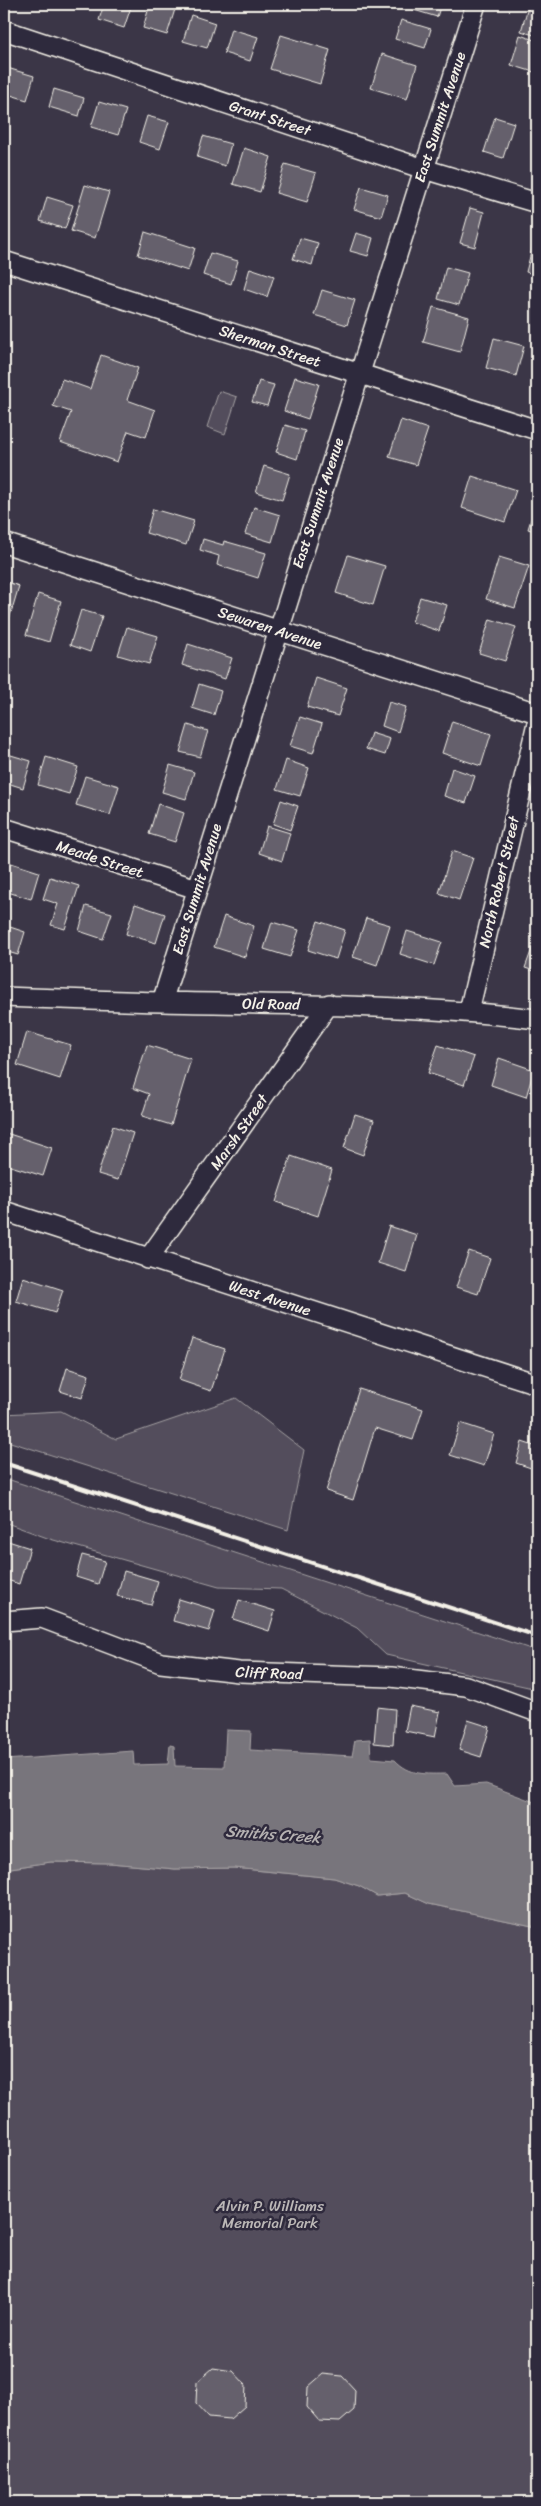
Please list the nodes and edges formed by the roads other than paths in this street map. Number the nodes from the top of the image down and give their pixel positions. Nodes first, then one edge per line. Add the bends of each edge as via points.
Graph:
1 (476, 4) edge
2 (4, 30) edge
3 (424, 169) junction
4 (537, 203) edge
5 (4, 261) edge
6 (359, 374) junction
7 (537, 430) edge
8 (4, 543) edge
9 (278, 630) junction
10 (537, 712) edge
11 (537, 723) edge
12 (4, 828) edge
13 (196, 890) junction
14 (4, 997) edge
15 (162, 1002) junction
16 (329, 1004) junction
17 (469, 1011) junction
18 (537, 1018) edge
19 (4, 1212) edge
20 (148, 1259) junction
21 (537, 1384) edge
22 (4, 1621) edge
23 (537, 1712) edge

1 - 3 street, East Summit Avenue
2 - 3 street, Grant Street
3 - 4 street, Grant Street
3 - 6 street, East Summit Avenue
5 - 6 street, Sherman Street
6 - 7 street, Sherman Street
6 - 9 street, East Summit Avenue
8 - 9 street, Sewaren Avenue
9 - 10 street, Sewaren Avenue
9 - 13 street, East Summit Avenue
11 - 17 street, North Robert Street
12 - 13 street, Meade Street
13 - 15 street, East Summit Avenue
14 - 15 street, Old Road
15 - 16 street, Old Road
16 - 17 street, Old Road
16 - 20 street, Marsh Street
17 - 18 street, Old Road
19 - 20 street, West Avenue
20 - 21 street, West Avenue
22 - 23 street, Cliff Road via 42,1618 162,1663 239,1672 391,1677 466,1686

